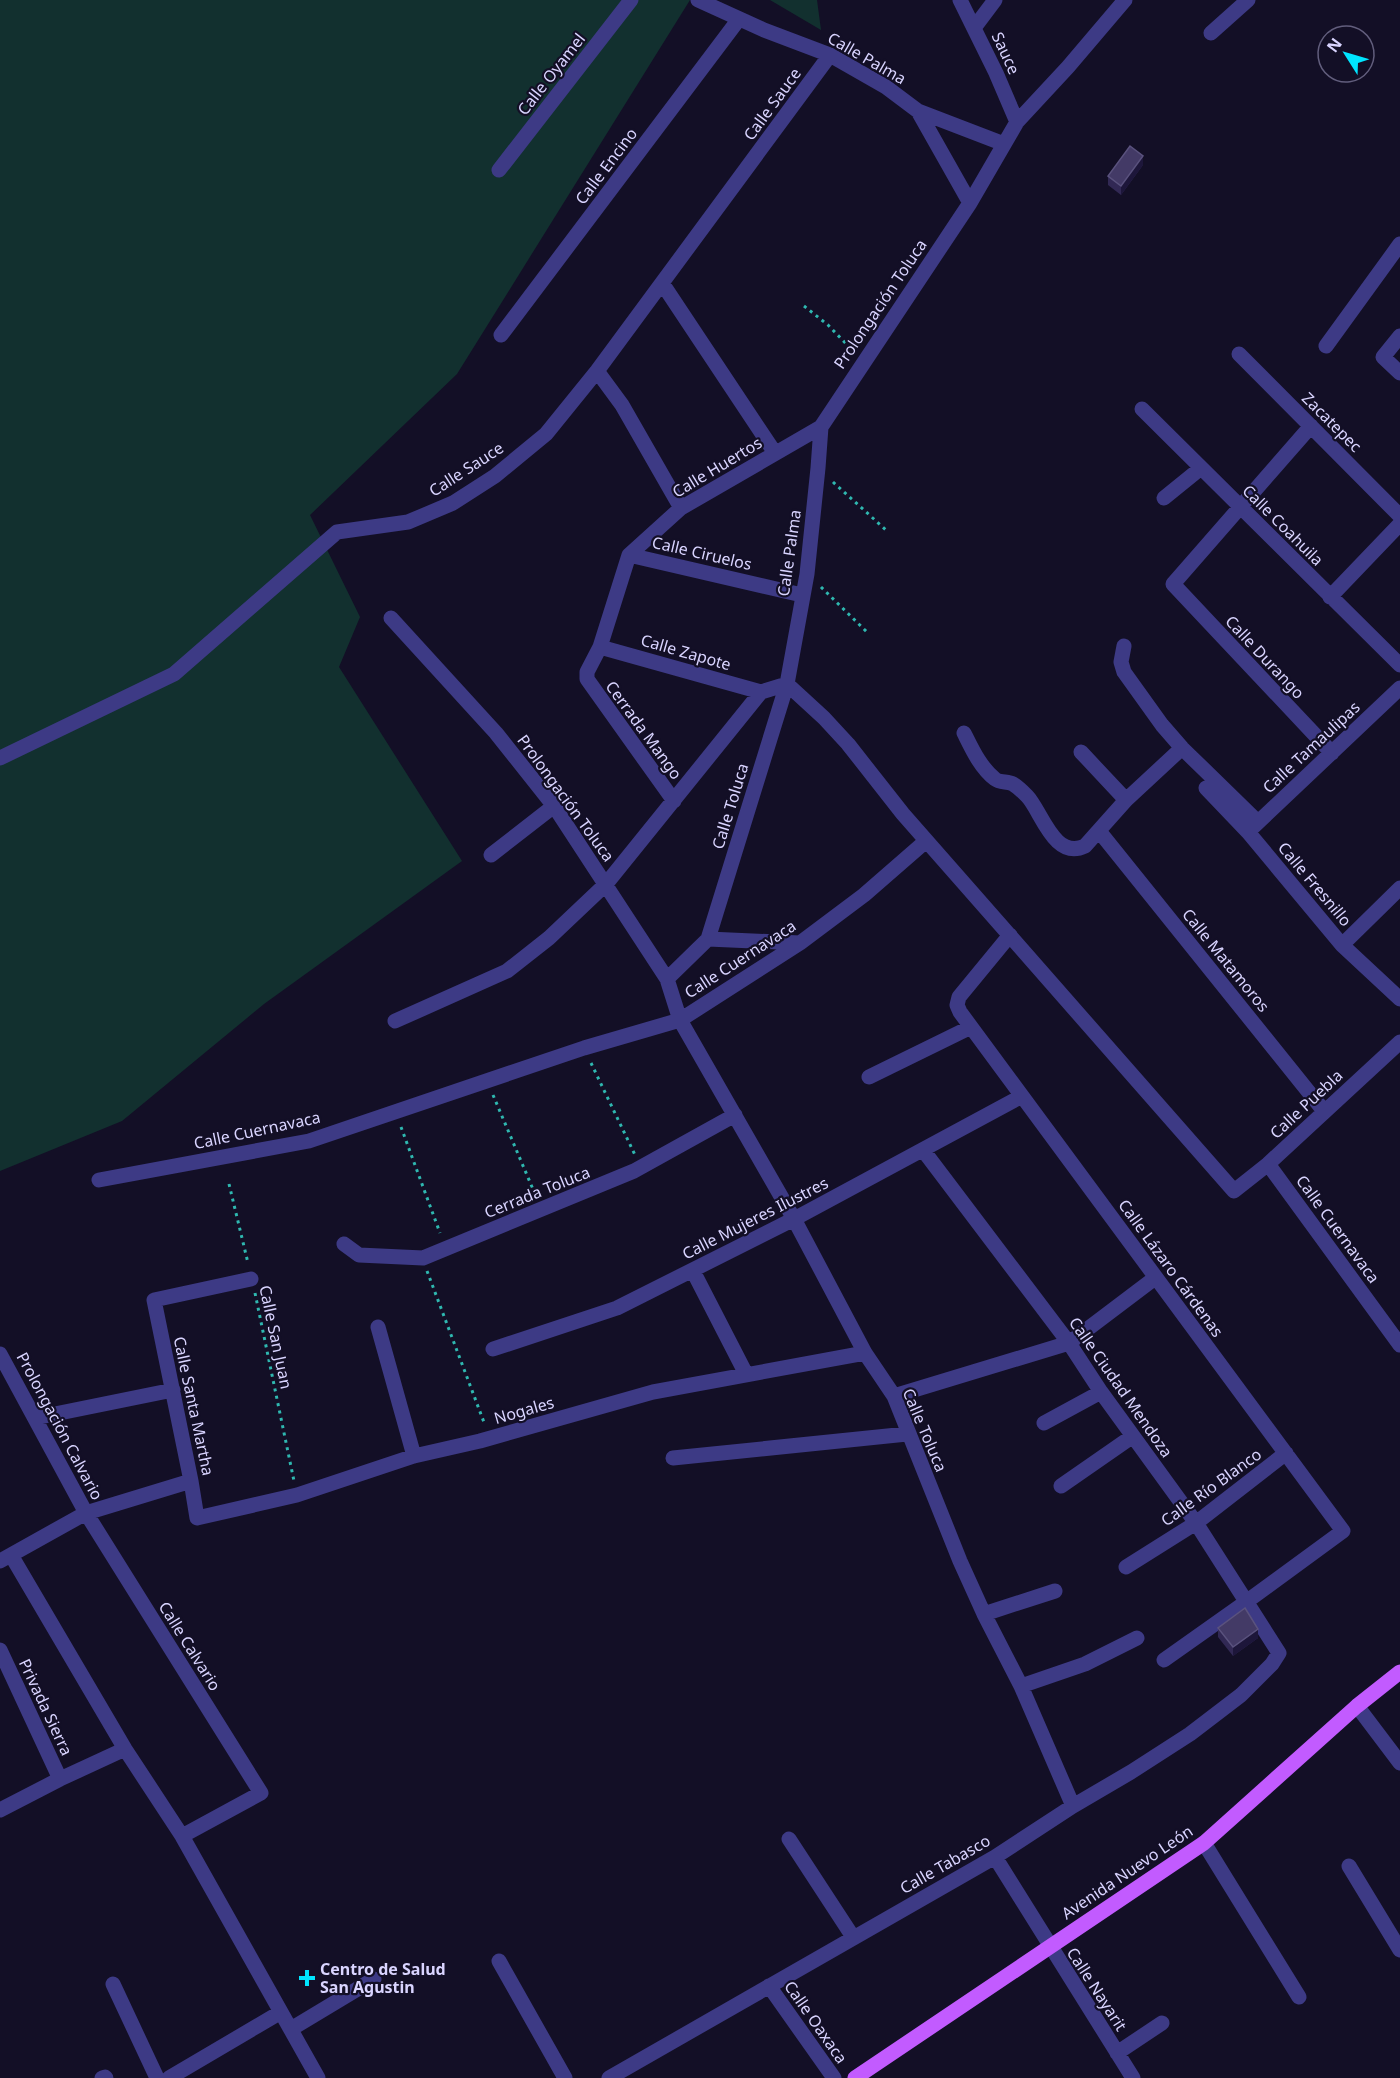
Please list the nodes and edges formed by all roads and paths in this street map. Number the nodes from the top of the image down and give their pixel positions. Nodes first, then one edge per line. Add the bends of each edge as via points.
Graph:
1 (631, 0) edge
2 (698, 0) edge
3 (960, 0) edge
4 (995, 0) edge
5 (1125, 0) edge
6 (1248, 0) edge
7 (739, 19) junction
8 (974, 28) junction
9 (1211, 33) dead end
10 (830, 55) junction
11 (918, 111) junction
12 (1017, 122) junction
13 (1004, 144) junction
14 (499, 170) dead end
15 (970, 203) junction
16 (1398, 251) edge
17 (662, 283) junction
18 (804, 306) dead end
19 (501, 335) dead end
20 (1400, 336) edge
21 (1326, 346) dead end
22 (1239, 354) dead end
23 (863, 362) junction
24 (597, 371) junction
25 (1400, 373) edge
26 (1142, 409) dead end
27 (1311, 426) junction
28 (821, 427) junction
29 (775, 453) junction
30 (818, 468) junction
31 (1202, 468) junction
32 (1164, 498) dead end
33 (1239, 506) junction
34 (681, 508) junction
35 (1400, 516) edge
36 (1400, 524) edge
37 (886, 530) dead end
38 (629, 555) junction
39 (807, 574) junction
40 (802, 595) junction
41 (1330, 597) junction
42 (391, 618) dead end
43 (868, 633) dead end
44 (600, 646) junction
45 (1124, 646) dead end
46 (1400, 664) edge
47 (787, 684) junction
48 (1400, 688) edge
49 (761, 692) junction
50 (964, 733) dead end
51 (1182, 748) junction
52 (1081, 752) dead end
53 (1332, 753) junction
54 (0, 758) edge
55 (1206, 788) dead end
56 (1126, 800) junction
57 (674, 801) junction
58 (554, 806) junction
59 (1253, 827) junction
60 (1099, 831) junction
61 (926, 841) junction
62 (491, 855) dead end
63 (606, 884) junction
64 (1400, 888) edge
65 (1010, 935) junction
66 (708, 939) junction
67 (800, 943) junction
68 (1342, 945) junction
69 (667, 979) junction
70 (1400, 999) edge
71 (680, 1020) junction
72 (395, 1021) dead end
73 (971, 1027) junction
74 (1400, 1042) edge
75 (584, 1048) junction
76 (869, 1077) dead end
77 (487, 1081) junction
78 (1022, 1096) junction
79 (395, 1111) junction
80 (1324, 1111) junction
81 (735, 1115) junction
82 (923, 1149) junction
83 (1268, 1164) junction
84 (641, 1167) junction
85 (99, 1180) dead end
86 (229, 1184) dead end
87 (541, 1209) junction
88 (794, 1219) junction
89 (344, 1244) dead end
90 (446, 1249) junction
91 (423, 1258) junction
92 (693, 1271) junction
93 (1155, 1278) junction
94 (251, 1279) junction
95 (378, 1327) dead end
96 (1070, 1343) junction
97 (1400, 1345) edge
98 (493, 1349) dead end
99 (865, 1353) junction
100 (0, 1354) edge
101 (4, 1370) edge
102 (746, 1374) junction
103 (173, 1390) junction
104 (1101, 1392) junction
105 (894, 1396) junction
106 (35, 1418) junction
107 (1044, 1423) dead end
108 (907, 1434) junction
109 (1133, 1436) junction
110 (490, 1438) junction
111 (1286, 1453) junction
112 (414, 1456) junction
113 (673, 1458) dead end
114 (192, 1481) junction
115 (1061, 1486) dead end
116 (297, 1496) junction
117 (86, 1513) junction
118 (197, 1518) joint
119 (1196, 1523) junction
120 (6, 1558) edge
121 (1126, 1567) dead end
122 (1054, 1591) dead end
123 (1246, 1602) junction
124 (984, 1614) junction
125 (1137, 1638) dead end
126 (0, 1650) edge
127 (1279, 1653) joint
128 (1164, 1660) dead end
129 (1400, 1672) edge
130 (1021, 1686) junction
131 (1357, 1706) junction
132 (125, 1749) junction
133 (1400, 1763) edge
134 (60, 1779) junction
135 (1073, 1806) junction
136 (0, 1810) edge
137 (182, 1836) junction
138 (789, 1839) dead end
139 (1203, 1843) junction
140 (995, 1857) junction
141 (1349, 1866) dead end
142 (853, 1937) junction
143 (1049, 1946) junction
144 (1400, 1950) edge
145 (499, 1961) dead end
146 (374, 1979) dead end
147 (113, 1984) dead end
148 (769, 1986) junction
149 (1299, 1997) dead end
150 (281, 2012) junction
151 (1162, 2023) dead end
152 (291, 2029) junction
153 (1117, 2053) junction
154 (629, 2073) edge
155 (157, 2078) edge
156 (169, 2078) edge
157 (318, 2078) edge
158 (565, 2078) edge
159 (609, 2078) edge
160 (834, 2078) edge
161 (855, 2078) edge
162 (1133, 2078) edge

1 - 14 street, Calle Oyamel
2 - 7 street, Calle Palma
3 - 8 street, Sauce
4 - 8 street
5 - 12 street, Prolongación Toluca
6 - 9 street
7 - 10 street, Calle Palma
7 - 19 street, Calle Encino
8 - 12 street, Sauce
10 - 11 street, Calle Palma via 886,87
10 - 17 street, Calle Sauce
11 - 13 street
11 - 15 street, Calle Palma
12 - 13 street, Prolongación Toluca
13 - 15 street, Prolongación Toluca
15 - 23 street, Prolongación Toluca
16 - 21 street
17 - 24 street, Calle Sauce
17 - 29 street
18 - 23 path via 828,324
20 - 25 street via 1383,357
22 - 27 street, Zacatepec
23 - 28 street, Prolongación Toluca
24 - 34 street via 622,405
24 - 54 street, Calle Sauce via 546,434 495,476 453,503 408,522 337,532 174,674
26 - 31 street, Calle Coahuila
27 - 33 street
27 - 35 street, Zacatepec
28 - 29 street, Calle Huertos
28 - 30 street, Calle Palma
29 - 34 street, Calle Huertos
30 - 37 path
30 - 39 street, Calle Palma
31 - 32 street
31 - 33 street, Calle Coahuila
33 - 41 street, Calle Coahuila
33 - 53 street, Calle Durango via 1173,584
34 - 38 street, Calle Huertos
36 - 41 street
38 - 40 street, Calle Ciruelos
38 - 44 street
39 - 40 street, Calle Palma
39 - 43 path
40 - 47 street, Calle Palma
41 - 46 street, Calle Coahuila
42 - 58 street, Prolongación Toluca via 496,733
44 - 49 street, Calle Zapote
44 - 57 street, Cerrada Mango via 587,672 590,686
45 - 51 street via 1124,672
47 - 49 street
47 - 61 street via 848,744
47 - 66 street, Calle Toluca
48 - 53 street, Calle Tamaulipas
49 - 57 street
50 - 60 street via 976,758 997,781 1011,783 1029,798 1043,824 1060,843 1078,849
51 - 56 street
51 - 59 street
52 - 56 street
53 - 59 street, Calle Tamaulipas
55 - 59 street, Calle Fresnillo
56 - 60 street
57 - 63 street
58 - 62 street
58 - 63 street, Prolongación Toluca
59 - 68 street, Calle Fresnillo
60 - 80 street, Calle Matamoros
61 - 65 street
61 - 67 street, Calle Cuernavaca
63 - 69 street, Prolongación Toluca
63 - 72 street via 507,971
64 - 68 street
65 - 73 street, Calle Lázaro Cárdenas via 959,997 957,1005
65 - 83 street, Calle Puebla via 1234,1191
66 - 67 street
66 - 69 street
67 - 71 street, Calle Cuernavaca
68 - 70 street, Calle Fresnillo
69 - 71 street, Prolongación Toluca
71 - 75 street, Calle Cuernavaca
71 - 81 street, Calle Toluca
73 - 76 street
73 - 78 street, Calle Lázaro Cárdenas
74 - 80 street, Calle Puebla
75 - 77 street, Calle Cuernavaca
75 - 84 path
77 - 79 street, Calle Cuernavaca
77 - 87 path
78 - 82 street, Calle Mujeres Ilustres
78 - 93 street, Calle Lázaro Cárdenas
79 - 85 street, Calle Cuernavaca via 309,1141
79 - 90 path
80 - 83 street, Calle Puebla
81 - 84 street, Cerrada Toluca
81 - 88 street, Calle Toluca
82 - 88 street, Calle Mujeres Ilustres
82 - 96 street, Calle Ciudad Mendoza
83 - 97 street, Calle Cuernavaca
84 - 87 street, Cerrada Toluca
86 - 94 path, Calle San Juan
87 - 90 street, Cerrada Toluca
88 - 92 street, Calle Mujeres Ilustres
88 - 99 street, Calle Toluca
89 - 91 street, Cerrada Toluca via 358,1255
90 - 91 street, Cerrada Toluca
91 - 110 path
92 - 98 street, Calle Mujeres Ilustres via 617,1308
92 - 102 street
93 - 96 street
93 - 111 street, Calle Lázaro Cárdenas
94 - 103 street, Calle Santa Martha via 154,1300
94 - 116 path, Calle San Juan
95 - 112 street
96 - 104 street, Calle Ciudad Mendoza
96 - 105 street
99 - 102 street, Nogales
99 - 105 street, Calle Toluca
100 - 101 street, Prolongación Calvario
101 - 106 street, Prolongación Calvario
102 - 110 street, Nogales via 653,1392
103 - 106 street
103 - 114 street, Calle Santa Martha
104 - 107 street
104 - 109 street, Calle Ciudad Mendoza
105 - 108 street, Calle Toluca
106 - 117 street, Prolongación Calvario
108 - 113 street
108 - 124 street, Calle Toluca
109 - 115 street
109 - 119 street, Calle Ciudad Mendoza
110 - 112 street, Nogales
111 - 119 street, Calle Río Blanco
111 - 123 street, Calle Lázaro Cárdenas via 1343,1531
112 - 116 street, Nogales
114 - 117 street, Prolongación Calvario
114 - 118 street, Calle Santa Martha
116 - 118 street, Nogales
117 - 120 street
117 - 137 street, Calle Calvario via 261,1793
119 - 121 street, Calle Río Blanco
119 - 123 street, Calle Ciudad Mendoza
120 - 132 street
122 - 124 street
123 - 127 street, Calle Ciudad Mendoza
123 - 128 street
124 - 130 street, Calle Toluca
125 - 130 street via 1085,1664
126 - 134 street, Privada Sierra
127 - 135 street, Calle Tabasco via 1241,1695 1190,1734
129 - 131 main road, Avenida Nuevo León
130 - 135 street, Calle Toluca
131 - 133 street
131 - 139 main road, Avenida Nuevo León
132 - 134 street
132 - 137 street
134 - 136 street
135 - 140 street, Calle Tabasco
137 - 150 street
138 - 142 street
139 - 143 main road, Avenida Nuevo León
139 - 149 street
140 - 142 street, Calle Tabasco
140 - 143 street, Calle Nayarit
141 - 144 street
142 - 148 street, Calle Tabasco
143 - 153 street, Calle Nayarit
143 - 161 main road, Avenida Nuevo León
145 - 158 street
146 - 152 street
147 - 155 street
148 - 154 street, Calle Tabasco
148 - 160 street, Calle Oaxaca
150 - 152 street
150 - 156 street
151 - 153 street
152 - 157 street
153 - 162 street, Calle Nayarit
154 - 159 street, Calle Tabasco

